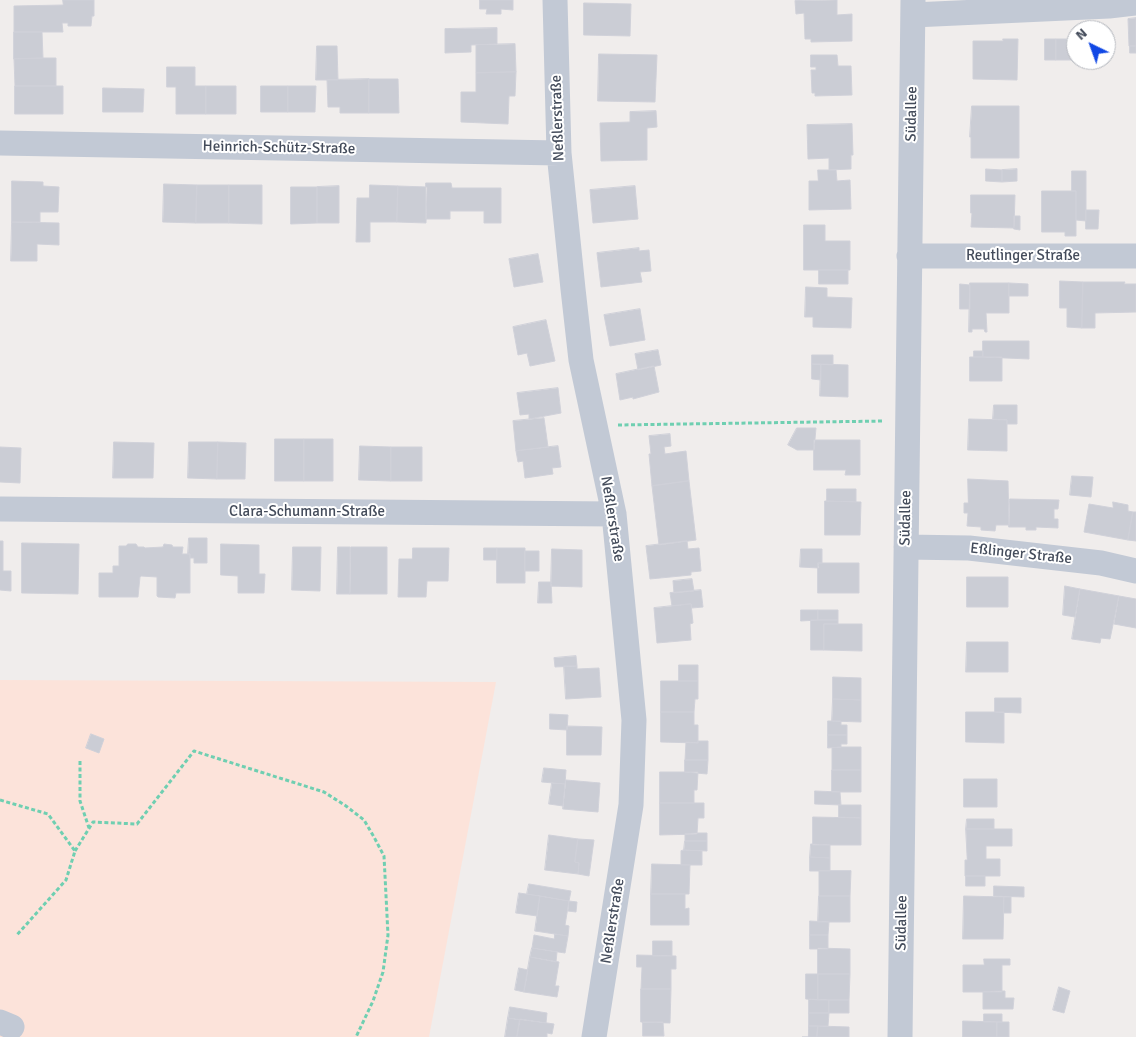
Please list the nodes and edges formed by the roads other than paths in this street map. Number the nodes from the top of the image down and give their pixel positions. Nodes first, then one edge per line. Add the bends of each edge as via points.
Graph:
1 (555, 0) edge
2 (1136, 3) edge
3 (913, 8) edge
4 (0, 143) edge
5 (559, 153) junction
6 (909, 256) junction
7 (1136, 256) edge
8 (0, 509) edge
9 (614, 514) junction
10 (906, 547) junction
11 (1136, 571) edge
12 (594, 1037) edge
13 (900, 1037) edge

1 - 5 street, Neßlerstraße
2 - 3 street
3 - 6 street, Südallee
4 - 5 street, Heinrich-Schütz-Straße
5 - 9 street, Neßlerstraße via 581,360
6 - 7 street, Reutlinger Straße
6 - 10 street, Südallee
8 - 9 street, Clara-Schumann-Straße
9 - 12 street, Neßlerstraße via 634,720 631,806
10 - 11 street, Eßlinger Straße via 969,548 1101,562
10 - 13 street, Südallee

